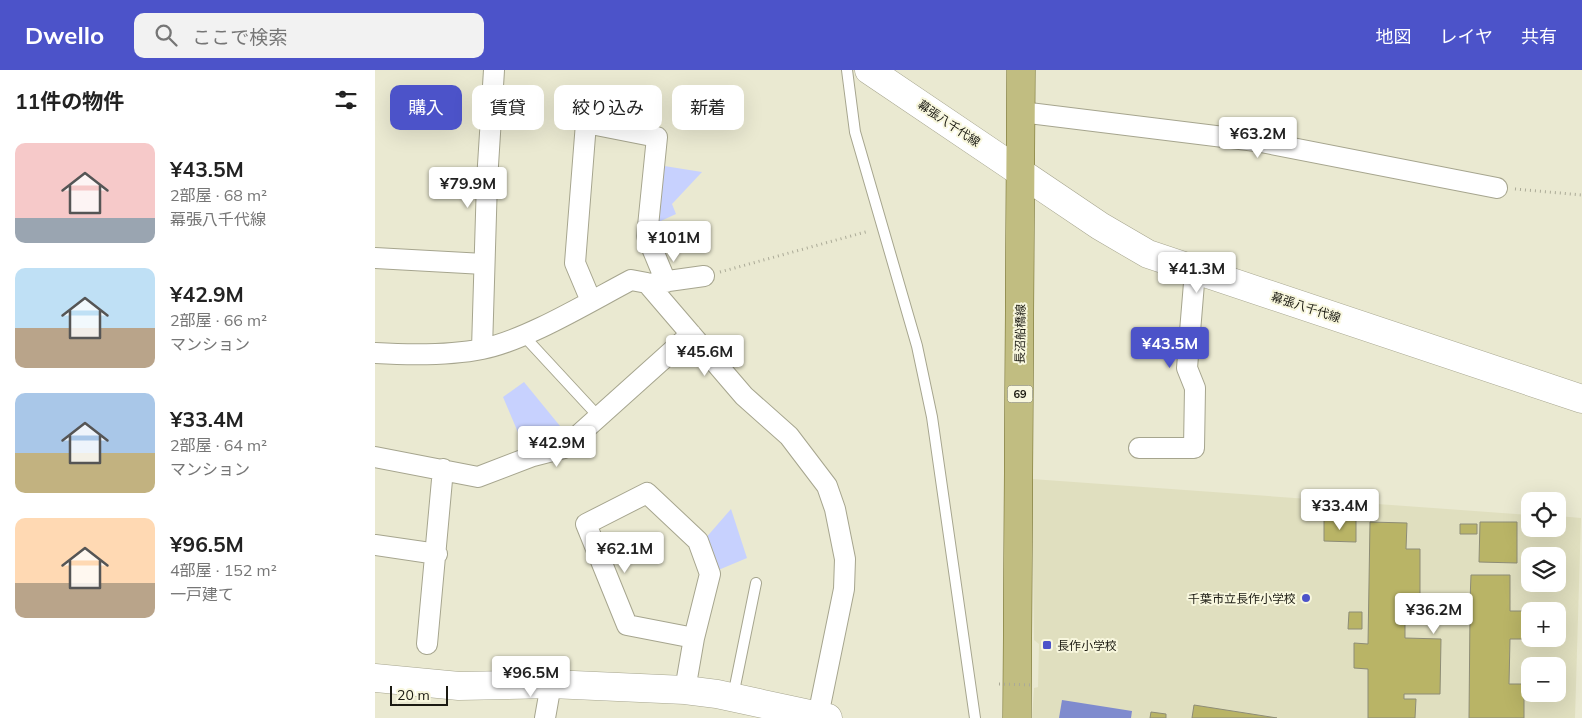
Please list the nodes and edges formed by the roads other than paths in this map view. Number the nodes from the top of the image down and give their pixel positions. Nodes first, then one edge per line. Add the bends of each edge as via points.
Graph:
1 (493, 70) edge
2 (847, 70) edge
3 (869, 70) edge
4 (1021, 70) edge
5 (1021, 112) junction
6 (1022, 171) junction
7 (1497, 188) road end
8 (375, 258) edge
9 (484, 264) junction
10 (1195, 271) junction
11 (704, 276) road end
12 (657, 282) junction
13 (591, 301) junction
14 (523, 334) junction
15 (691, 334) junction
16 (482, 349) junction
17 (375, 353) edge
18 (1582, 399) edge
19 (598, 416) junction
20 (1139, 448) dead end
21 (375, 457) edge
22 (443, 469) junction
23 (375, 545) edge
24 (437, 554) junction
25 (756, 583) dead end
26 (694, 638) junction
27 (427, 644) dead end
28 (375, 678) edge
29 (551, 684) junction
30 (685, 690) junction
31 (733, 697) junction
32 (823, 717) edge
33 (545, 718) edge
34 (975, 718) edge
35 (1017, 718) edge

1 - 9 street
2 - 34 lane via 855,132 917,346 932,417
3 - 6 main road, 幕張八千代線
4 - 5 main road, 長沼船橋線 / 69
5 - 6 main road, 長沼船橋線 / 69
5 - 7 street via 1256,141
6 - 10 main road, 幕張八千代線 via 1127,242
6 - 35 main road, 長沼船橋線 / 69
8 - 9 street
9 - 16 street
10 - 18 main road, 幕張八千代線
10 - 20 street via 1187,368 1195,388 1194,448
11 - 12 street
12 - 13 street via 631,280
12 - 13 street via 647,236 657,137 586,123 575,264
12 - 15 street
13 - 14 street
14 - 16 street
14 - 19 lane
15 - 19 street
15 - 32 street via 744,396 789,436 827,486 845,559
16 - 17 street
19 - 22 street via 564,448 478,477
21 - 22 street
22 - 24 street
23 - 24 street
24 - 27 street
25 - 31 lane
26 - 26 street via 710,574 698,541 647,493 586,524 627,625
26 - 30 street
28 - 29 main road via 459,686
29 - 30 main road
29 - 33 street
30 - 31 main road
31 - 32 main road

